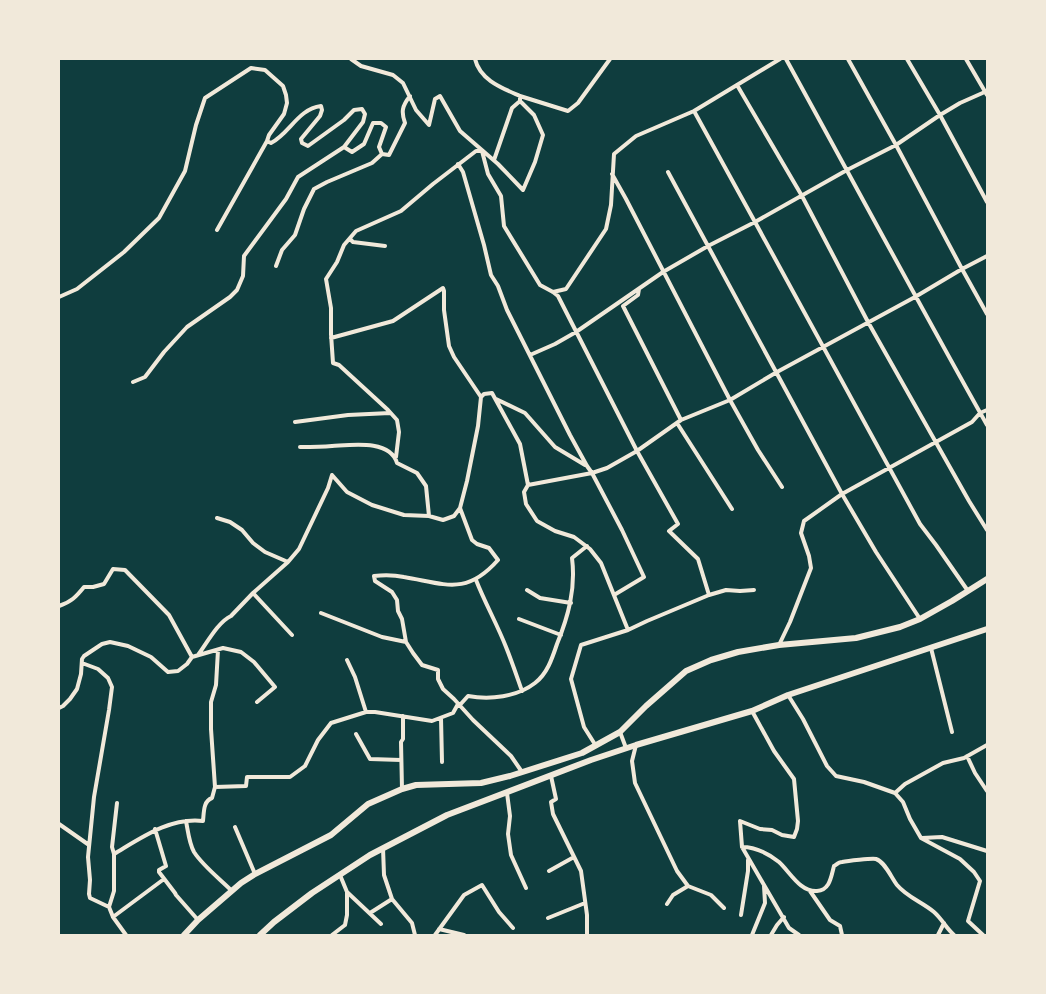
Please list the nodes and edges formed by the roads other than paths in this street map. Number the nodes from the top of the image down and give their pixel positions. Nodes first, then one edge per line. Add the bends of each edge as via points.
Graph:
1 (351, 59) edge
2 (475, 59) edge
3 (610, 59) edge
4 (780, 59) edge
5 (786, 59) edge
6 (848, 59) edge
7 (907, 59) edge
8 (966, 59) edge
9 (737, 85) junction
10 (986, 93) edge
11 (410, 96) junction
12 (520, 98) junction
13 (694, 111) junction
14 (940, 115) junction
15 (267, 141) junction
16 (896, 145) junction
17 (344, 147) junction
18 (482, 151) junction
19 (382, 154) junction
20 (494, 160) junction
21 (458, 164) junction
22 (847, 170) junction
23 (668, 172) dead end
24 (612, 174) junction
25 (802, 196) junction
26 (987, 202) edge
27 (755, 222) junction
28 (217, 230) dead end
29 (350, 239) junction
30 (385, 246) dead end
31 (708, 246) junction
32 (987, 256) edge
33 (276, 266) dead end
34 (962, 269) junction
35 (663, 272) junction
36 (639, 289) junction
37 (553, 292) junction
38 (59, 297) edge
39 (915, 297) junction
40 (987, 314) edge
41 (868, 322) junction
42 (576, 332) junction
43 (331, 338) junction
44 (823, 348) junction
45 (530, 355) junction
46 (777, 372) junction
47 (134, 382) dead end
48 (481, 397) junction
49 (495, 399) junction
50 (730, 400) junction
51 (987, 410) edge
52 (390, 413) junction
53 (980, 413) junction
54 (295, 422) dead end
55 (679, 422) junction
56 (987, 425) edge
57 (935, 441) junction
58 (300, 447) dead end
59 (637, 451) junction
60 (396, 457) junction
61 (587, 466) junction
62 (888, 468) junction
63 (592, 473) junction
64 (528, 485) junction
65 (782, 487) dead end
66 (842, 494) junction
67 (460, 508) junction
68 (732, 509) dead end
69 (429, 516) junction
70 (217, 518) dead end
71 (987, 530) edge
72 (586, 546) junction
73 (288, 562) junction
74 (987, 579) edge
75 (476, 580) junction
76 (527, 590) dead end
77 (754, 590) dead end
78 (968, 591) junction
79 (252, 593) junction
80 (614, 595) junction
81 (708, 595) junction
82 (571, 603) junction
83 (59, 606) edge
84 (321, 613) dead end
85 (519, 619) dead end
86 (920, 619) junction
87 (987, 629) edge
88 (628, 630) junction
89 (292, 635) dead end
90 (561, 635) junction
91 (406, 642) junction
92 (779, 645) junction
93 (931, 648) junction
94 (218, 650) junction
95 (198, 655) junction
96 (192, 657) junction
97 (348, 660) dead end
98 (82, 663) junction
99 (522, 691) junction
100 (788, 695) junction
101 (257, 702) dead end
102 (459, 705) junction
103 (59, 708) edge
104 (752, 711) junction
105 (366, 712) junction
106 (403, 716) junction
107 (441, 718) junction
108 (620, 732) junction
109 (952, 732) dead end
110 (356, 734) dead end
111 (636, 745) junction
112 (987, 745) edge
113 (596, 746) junction
114 (626, 748) junction
115 (967, 756) junction
116 (401, 760) junction
117 (442, 762) dead end
118 (522, 772) junction
119 (551, 776) junction
120 (215, 787) junction
121 (402, 789) junction
122 (987, 791) edge
123 (506, 793) junction
124 (895, 793) junction
125 (117, 803) dead end
126 (186, 821) junction
127 (59, 824) edge
128 (235, 827) dead end
129 (155, 829) junction
130 (921, 838) junction
131 (89, 845) junction
132 (383, 848) junction
133 (742, 848) junction
134 (987, 851) edge
135 (114, 854) junction
136 (747, 857) junction
137 (574, 858) junction
138 (550, 871) dead end
139 (255, 874) junction
140 (340, 875) junction
141 (164, 879) junction
142 (764, 885) junction
143 (688, 886) junction
144 (526, 888) dead end
145 (232, 891) junction
146 (347, 892) junction
147 (810, 892) junction
148 (392, 899) junction
149 (585, 903) junction
150 (667, 904) dead end
151 (109, 907) junction
152 (724, 908) dead end
153 (370, 912) junction
154 (741, 915) dead end
155 (113, 917) junction
156 (784, 917) junction
157 (548, 918) dead end
158 (198, 920) junction
159 (944, 923) junction
160 (381, 924) dead end
161 (513, 928) dead end
162 (439, 929) junction
163 (126, 935) edge
164 (184, 935) edge
165 (260, 935) edge
166 (332, 935) edge
167 (415, 935) edge
168 (434, 935) edge
169 (464, 935) edge
170 (587, 935) edge
171 (752, 935) edge
172 (772, 935) edge
173 (799, 935) edge
174 (842, 935) edge
175 (938, 935) edge
176 (954, 935) edge
177 (983, 935) edge

1 - 11 street via 361,66 393,75 403,83
2 - 12 street via 485,76
3 - 12 street via 578,103 568,111
4 - 9 street
5 - 22 street
6 - 16 street
7 - 14 street
8 - 10 street
9 - 13 street
9 - 25 street
10 - 14 street via 960,103
11 - 18 street via 416,110 429,125 435,99 440,96 460,131
11 - 19 street via 405,102 402,114 405,123 389,155
12 - 20 street via 512,108
12 - 20 street via 534,115 543,135 536,162 523,190
13 - 24 street via 636,136 623,145 614,154
13 - 27 street
14 - 16 street
14 - 26 street
15 - 17 street via 271,143 277,140 297,118 313,107 321,106 320,116 300,139 308,146 354,110 362,109 365,114 363,122
15 - 28 street
15 - 38 street via 269,134 284,114 286,95 283,86 265,70 251,68 205,98 185,171 159,218 124,252 77,289
16 - 22 street
16 - 34 street
17 - 19 street via 352,152 364,144 373,123 381,123 386,127 379,147
17 - 47 street via 298,177 244,256 242,276 237,290 187,327 144,377
18 - 20 street
18 - 21 street via 476,151
18 - 37 street via 488,174 501,196 504,226 540,285
19 - 33 street via 372,163 314,189 295,235 282,250
21 - 29 street via 401,211 356,231
21 - 45 street via 463,172 491,275
22 - 25 street
22 - 39 street
23 - 31 street
24 - 35 street
24 - 37 street via 611,205 606,229 566,289
25 - 27 street
25 - 41 street
27 - 31 street
27 - 44 street
29 - 30 street via 352,242
29 - 43 street via 344,245 326,280 331,308
31 - 35 street
31 - 46 street
32 - 34 street
34 - 39 street
34 - 40 street
35 - 36 street
35 - 50 street
36 - 42 street
36 - 55 street via 638,294 623,306
37 - 42 street via 558,296
39 - 41 street
39 - 53 street
41 - 44 street
41 - 57 street
42 - 45 street
42 - 59 street
43 - 48 street via 393,321 443,288 449,346
43 - 52 street via 333,363 339,365
44 - 46 street
44 - 62 street
45 - 61 street
46 - 50 street
46 - 66 street
48 - 49 street via 492,393
48 - 67 street via 478,426
49 - 61 street via 525,413 554,447
49 - 64 street via 520,444
50 - 55 street
50 - 65 street
51 - 53 street
52 - 54 street
52 - 60 street via 396,420 399,432
53 - 56 street
53 - 57 street via 972,422
55 - 59 street
55 - 68 street
57 - 62 street
57 - 71 street
58 - 60 street via 367,444 383,448
59 - 63 street via 607,468
59 - 81 street via 678,524 669,531 698,559
60 - 69 street via 397,463 417,473 426,486
61 - 63 street
62 - 66 street
62 - 78 street via 920,524
63 - 64 street
63 - 80 street via 644,577
64 - 72 street via 524,492 526,504 536,521 574,537
66 - 86 street
66 - 92 street via 804,521 801,533 811,568
67 - 69 street via 454,516 443,520
67 - 75 street via 472,540 489,548 498,560 488,572
69 - 73 street via 404,516 372,505 347,492 332,475 299,550
70 - 73 street via 230,522 242,530 265,552
72 - 80 street via 601,563
72 - 82 street via 572,558 574,569
73 - 79 street
74 - 78 highway
75 - 91 street via 463,584 446,584 398,576 374,576 375,580 392,592 397,600
75 - 99 street
76 - 82 street via 540,598
77 - 81 street via 726,590
78 - 86 highway
79 - 89 street
79 - 95 street via 219,626
80 - 88 street
81 - 88 street
82 - 90 street
83 - 96 street via 70,603 84,586 104,584 113,569 126,570 170,615
84 - 91 street via 382,637
85 - 90 street
86 - 92 highway via 856,638
87 - 93 highway
88 - 113 street via 581,645 571,679 584,727
90 - 99 street via 542,677
91 - 102 street via 422,665 438,670 438,679 443,689
92 - 108 highway via 738,652 686,671
93 - 100 highway
93 - 109 street
94 - 95 street
94 - 101 street via 223,648 242,652 275,687
94 - 120 street via 216,684 211,702
95 - 96 street
96 - 98 street via 178,671 168,672 151,657 128,646 110,642 102,644 84,656
97 - 105 street
98 - 103 street via 77,689
98 - 131 street via 98,669 108,678 112,687
99 - 102 street via 482,698 468,696
100 - 104 highway
100 - 124 street via 836,776
102 - 107 street via 452,713
102 - 118 street via 511,756
104 - 111 highway
104 - 133 street via 774,751 794,779 798,821 794,836 760,829 740,821
105 - 106 street
105 - 120 street via 331,723 318,740 305,766 290,777 247,777 246,786
106 - 107 street via 432,721
106 - 116 street
107 - 117 street
108 - 113 highway
108 - 114 street
110 - 116 street via 370,759
111 - 114 highway
111 - 143 street via 632,761 635,783 677,871
112 - 115 street
113 - 118 highway
114 - 119 highway
115 - 122 street
115 - 124 street via 943,764 905,784
116 - 121 street
118 - 121 highway via 481,783 416,785
119 - 123 highway
119 - 137 street via 556,799 551,802 553,814
120 - 126 street via 212,798 206,802 203,821
121 - 139 highway via 368,804 331,835
123 - 132 highway via 447,815
123 - 144 street via 510,816 508,834 511,855
124 - 130 street via 903,802
125 - 135 street via 112,847
126 - 129 street
126 - 145 street via 194,851
127 - 131 street
128 - 139 street
129 - 135 street
129 - 141 street via 166,866 159,871
130 - 134 street via 942,837
130 - 177 street via 960,859 980,881 968,921
131 - 151 street via 90,898
132 - 140 highway
132 - 148 street via 384,875
133 - 136 street
133 - 147 street via 748,847 765,853 779,862
135 - 151 street via 114,891
136 - 142 street
136 - 154 street via 748,871
137 - 138 street
137 - 149 street via 581,871
139 - 145 highway
140 - 146 street
140 - 165 highway via 312,893
141 - 155 street
141 - 158 street
142 - 156 street
142 - 171 street via 764,903
143 - 150 street via 673,895
143 - 152 street via 711,895
145 - 158 highway
146 - 153 street
146 - 166 street via 345,925
147 - 159 street via 822,890 829,885 834,866 842,862 877,859 897,885
147 - 174 street via 830,920 840,926
148 - 153 street
148 - 167 street via 412,923
149 - 157 street
149 - 170 street
151 - 155 street
153 - 160 street
155 - 163 street
156 - 172 street
156 - 173 street via 789,928
158 - 164 highway
159 - 175 street
159 - 176 street
161 - 162 street via 482,885 464,895
162 - 168 street
162 - 169 street

